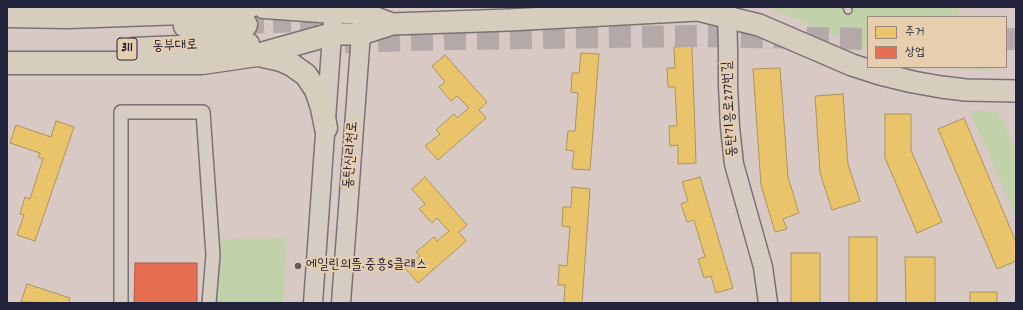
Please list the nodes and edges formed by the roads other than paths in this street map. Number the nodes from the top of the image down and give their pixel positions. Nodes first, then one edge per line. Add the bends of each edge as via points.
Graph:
1 (264, 7) edge
2 (334, 10) edge
3 (363, 10) edge
4 (727, 12) edge
5 (7, 16) edge
6 (392, 24) junction
7 (7, 27) edge
8 (250, 33) edge
9 (332, 34) junction
10 (361, 34) junction
11 (7, 51) edge
12 (7, 62) edge
13 (1015, 91) edge
14 (326, 128) junction
15 (121, 303) edge
16 (209, 303) edge
17 (313, 303) edge
18 (341, 303) edge
19 (768, 303) edge

1 - 2 highway
2 - 3 main road
2 - 9 street, 동탄신리천로
3 - 6 main road
3 - 10 street, 동탄신리천로
4 - 6 main road via 698,10
4 - 13 main road via 852,65 880,74 941,87
4 - 19 street, 동탄기흥로277번길 via 730,127 734,164 763,267
5 - 8 highway via 68,17 175,13
6 - 10 main road
7 - 8 highway, 동부대로 / 311
8 - 9 highway
8 - 11 highway, 동부대로 / 311 via 136,49
8 - 12 highway via 202,64
8 - 14 highway via 280,60 306,75 316,90
9 - 10 main road
9 - 14 street, 동탄신리천로
10 - 18 street, 동탄신리천로
14 - 17 street, 동탄신리천로
15 - 16 street via 121,112 204,112 213,255

